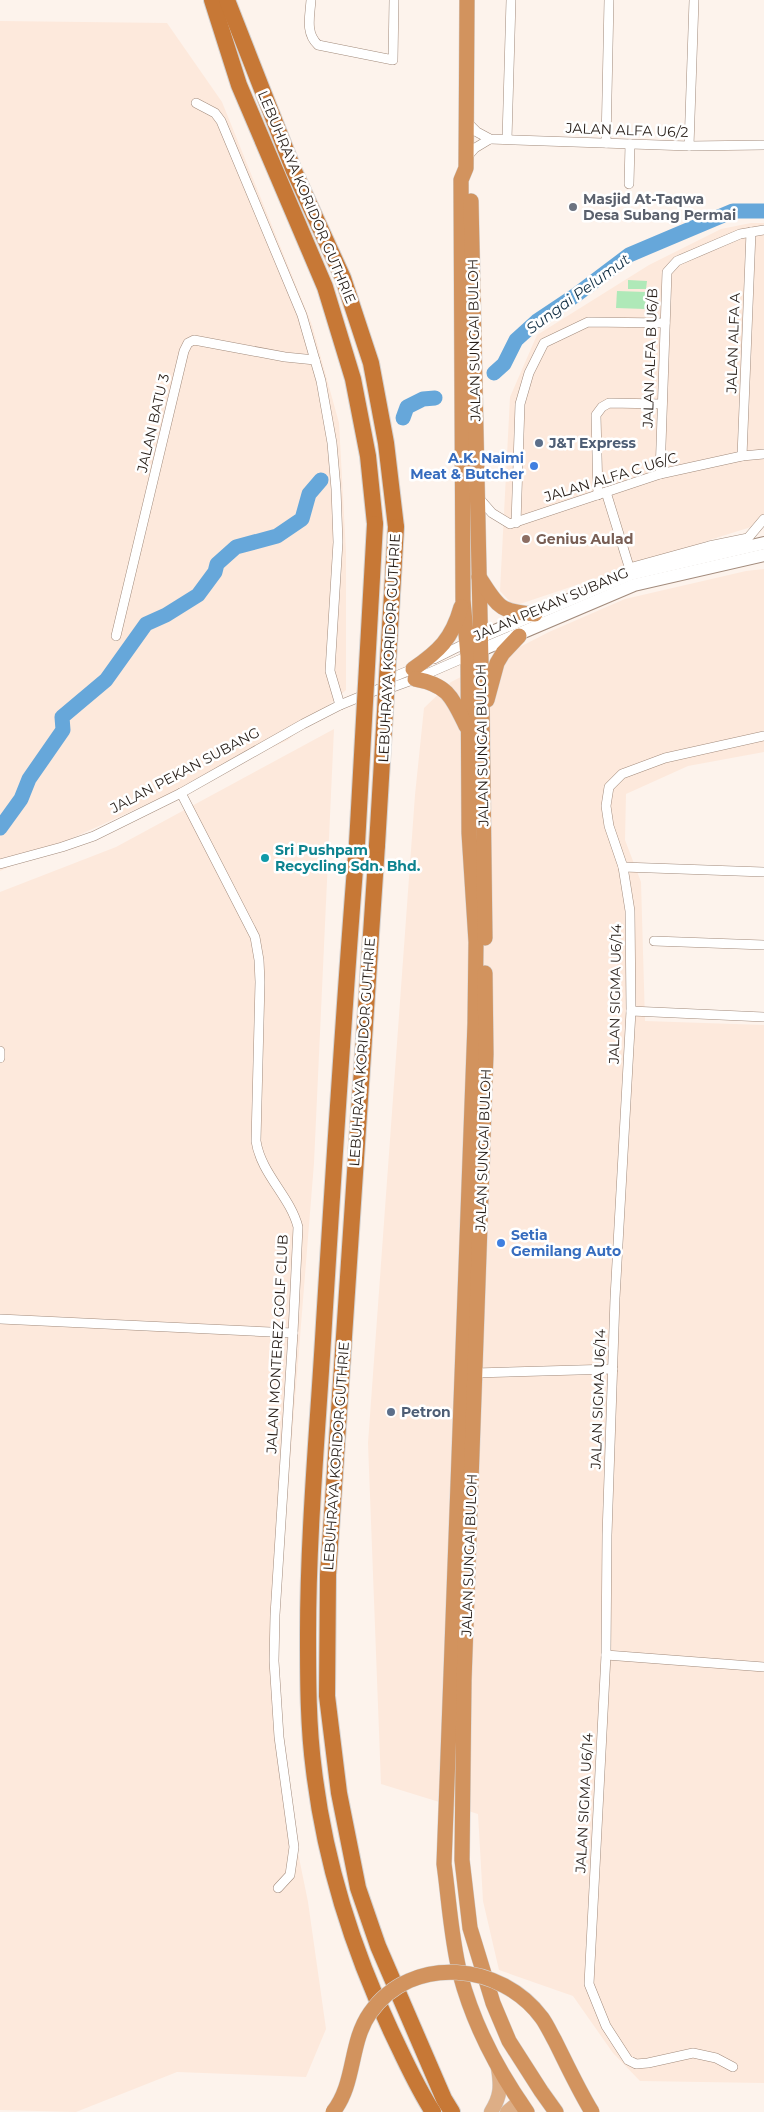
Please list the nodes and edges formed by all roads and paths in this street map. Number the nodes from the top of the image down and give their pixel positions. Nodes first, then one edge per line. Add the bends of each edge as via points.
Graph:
1 (212, 0) edge
2 (227, 0) edge
3 (311, 0) edge
4 (394, 0) edge
5 (467, 0) edge
6 (511, 0) edge
7 (609, 0) edge
8 (694, 0) edge
9 (196, 103) dead end
10 (466, 121) junction
11 (490, 139) junction
12 (507, 140) junction
13 (606, 143) junction
14 (630, 144) junction
15 (764, 145) edge
16 (689, 146) junction
17 (465, 164) junction
18 (629, 184) dead end
19 (764, 230) edge
20 (751, 232) junction
21 (665, 323) junction
22 (315, 360) junction
23 (662, 404) junction
24 (764, 454) edge
25 (742, 456) junction
26 (660, 474) junction
27 (602, 493) junction
28 (478, 497) junction
29 (764, 519) edge
30 (516, 523) junction
31 (764, 543) edge
32 (764, 555) edge
33 (630, 571) junction
34 (479, 577) junction
35 (463, 600) junction
36 (535, 614) junction
37 (116, 636) dead end
38 (519, 636) junction
39 (474, 647) junction
40 (414, 674) junction
41 (340, 705) junction
42 (482, 708) junction
43 (467, 729) junction
44 (764, 736) edge
45 (181, 793) junction
46 (0, 864) edge
47 (623, 867) junction
48 (764, 872) edge
49 (654, 941) dead end
50 (764, 946) edge
51 (631, 1011) junction
52 (764, 1017) edge
53 (0, 1051) edge
54 (0, 1058) edge
55 (0, 1319) edge
56 (293, 1333) junction
57 (613, 1369) junction
58 (475, 1373) junction
59 (606, 1654) junction
60 (764, 1667) edge
61 (278, 1888) dead end
62 (509, 2041) junction
63 (498, 2065) junction
64 (733, 2067) dead end
65 (523, 2107) edge
66 (333, 2112) edge
67 (432, 2112) edge
68 (452, 2112) edge
69 (491, 2112) edge
70 (507, 2112) edge
71 (556, 2112) edge
72 (592, 2112) edge

1 - 67 highway, LEBUHRAYA KORIDOR GUTHRIE, bridge via 239,85 328,296 354,379 368,456 375,524 308,1574 310,1735 326,1842 356,1949 392,2033
2 - 68 highway, LEBUHRAYA KORIDOR GUTHRIE, bridge via 294,171 343,278 371,363 386,443 396,527 328,1575 327,1696 339,1793 358,1888 378,1946
3 - 4 street via 310,32 318,44 393,60
5 - 10 highway, JALAN SUNGAI BULOH
6 - 12 street
7 - 13 street
8 - 16 street
9 - 22 street via 221,120 302,315
10 - 11 street
10 - 17 highway, JALAN SUNGAI BULOH
11 - 12 street, JALAN ALFA U6/2
11 - 17 street via 475,148
12 - 13 street, JALAN ALFA U6/2
13 - 14 street, JALAN ALFA U6/2
14 - 16 street, JALAN ALFA U6/2
14 - 18 street
15 - 16 street, JALAN ALFA U6/2
17 - 28 highway, JALAN SUNGAI BULOH via 471,180
17 - 35 highway, JALAN SUNGAI BULOH via 461,180
19 - 20 street
20 - 21 street, JALAN ALFA B U6/B via 676,261 667,272
20 - 25 street, JALAN ALFA A
21 - 23 street, JALAN ALFA B U6/B
21 - 30 street via 588,322 544,343 520,404
22 - 37 street, JALAN BATU 3 via 194,340 188,343
22 - 41 street via 332,443 336,490 338,542 330,671
23 - 26 street, JALAN ALFA B U6/B
23 - 27 street via 609,403 596,415
24 - 25 street, JALAN ALFA C U6/C
25 - 26 street, JALAN ALFA C U6/C
26 - 27 street, JALAN ALFA C U6/C
27 - 30 street, JALAN ALFA C U6/C
27 - 33 street
28 - 30 street via 492,514 510,524
28 - 34 highway, JALAN SUNGAI BULOH
29 - 33 street via 744,540 709,546
31 - 33 main road, JALAN PEKAN SUBANG
32 - 38 main road, JALAN PEKAN SUBANG via 634,585
33 - 36 main road, JALAN PEKAN SUBANG
34 - 36 highway via 496,604 504,610
34 - 39 highway, JALAN SUNGAI BULOH
35 - 39 highway, JALAN SUNGAI BULOH
35 - 40 highway via 454,629 446,642
36 - 39 main road, JALAN PEKAN SUBANG
38 - 39 main road, JALAN PEKAN SUBANG
38 - 42 highway via 502,653
39 - 40 street, JALAN PEKAN SUBANG
39 - 42 highway, JALAN SUNGAI BULOH
39 - 43 highway, JALAN SUNGAI BULOH
40 - 41 street, JALAN PEKAN SUBANG via 391,678 379,689
40 - 43 highway via 448,693
41 - 45 street, JALAN PEKAN SUBANG
42 - 58 highway, JALAN SUNGAI BULOH via 486,1054
43 - 63 highway, JALAN SUNGAI BULOH via 476,942 475,1022 444,1864 460,1974
44 - 47 street, JALAN SIGMA U6/14 via 665,758 622,774 609,787 606,806 608,826
45 - 46 street, JALAN PEKAN SUBANG via 94,836
45 - 56 street, JALAN MONTEREZ GOLF CLUB via 255,937 260,976 256,1141 261,1161 298,1227
47 - 48 street
47 - 51 street, JALAN SIGMA U6/14 via 630,911
49 - 50 street
51 - 52 street
51 - 57 street, JALAN SIGMA U6/14
53 - 54 street
55 - 56 street
56 - 61 street, JALAN MONTEREZ GOLF CLUB via 274,1661 279,1737 294,1847 290,1875
57 - 58 street
57 - 59 street, JALAN SIGMA U6/14
58 - 62 highway, JALAN SUNGAI BULOH via 464,1681 462,1860 475,1948
59 - 60 street
59 - 64 street, JALAN SIGMA U6/14 via 589,1984 606,2026 628,2060 636,2064 648,2063 693,2053 716,2058
62 - 65 highway via 524,2081
62 - 71 highway, JALAN SUNGAI BULOH
63 - 65 highway, JALAN SUNGAI BULOH
63 - 69 main road via 501,2090
65 - 70 main road
66 - 72 highway, bridge via 342,2101 361,2033 370,2014 387,1996 410,1981 432,1973 454,1972 499,1982 522,1995 543,2019

